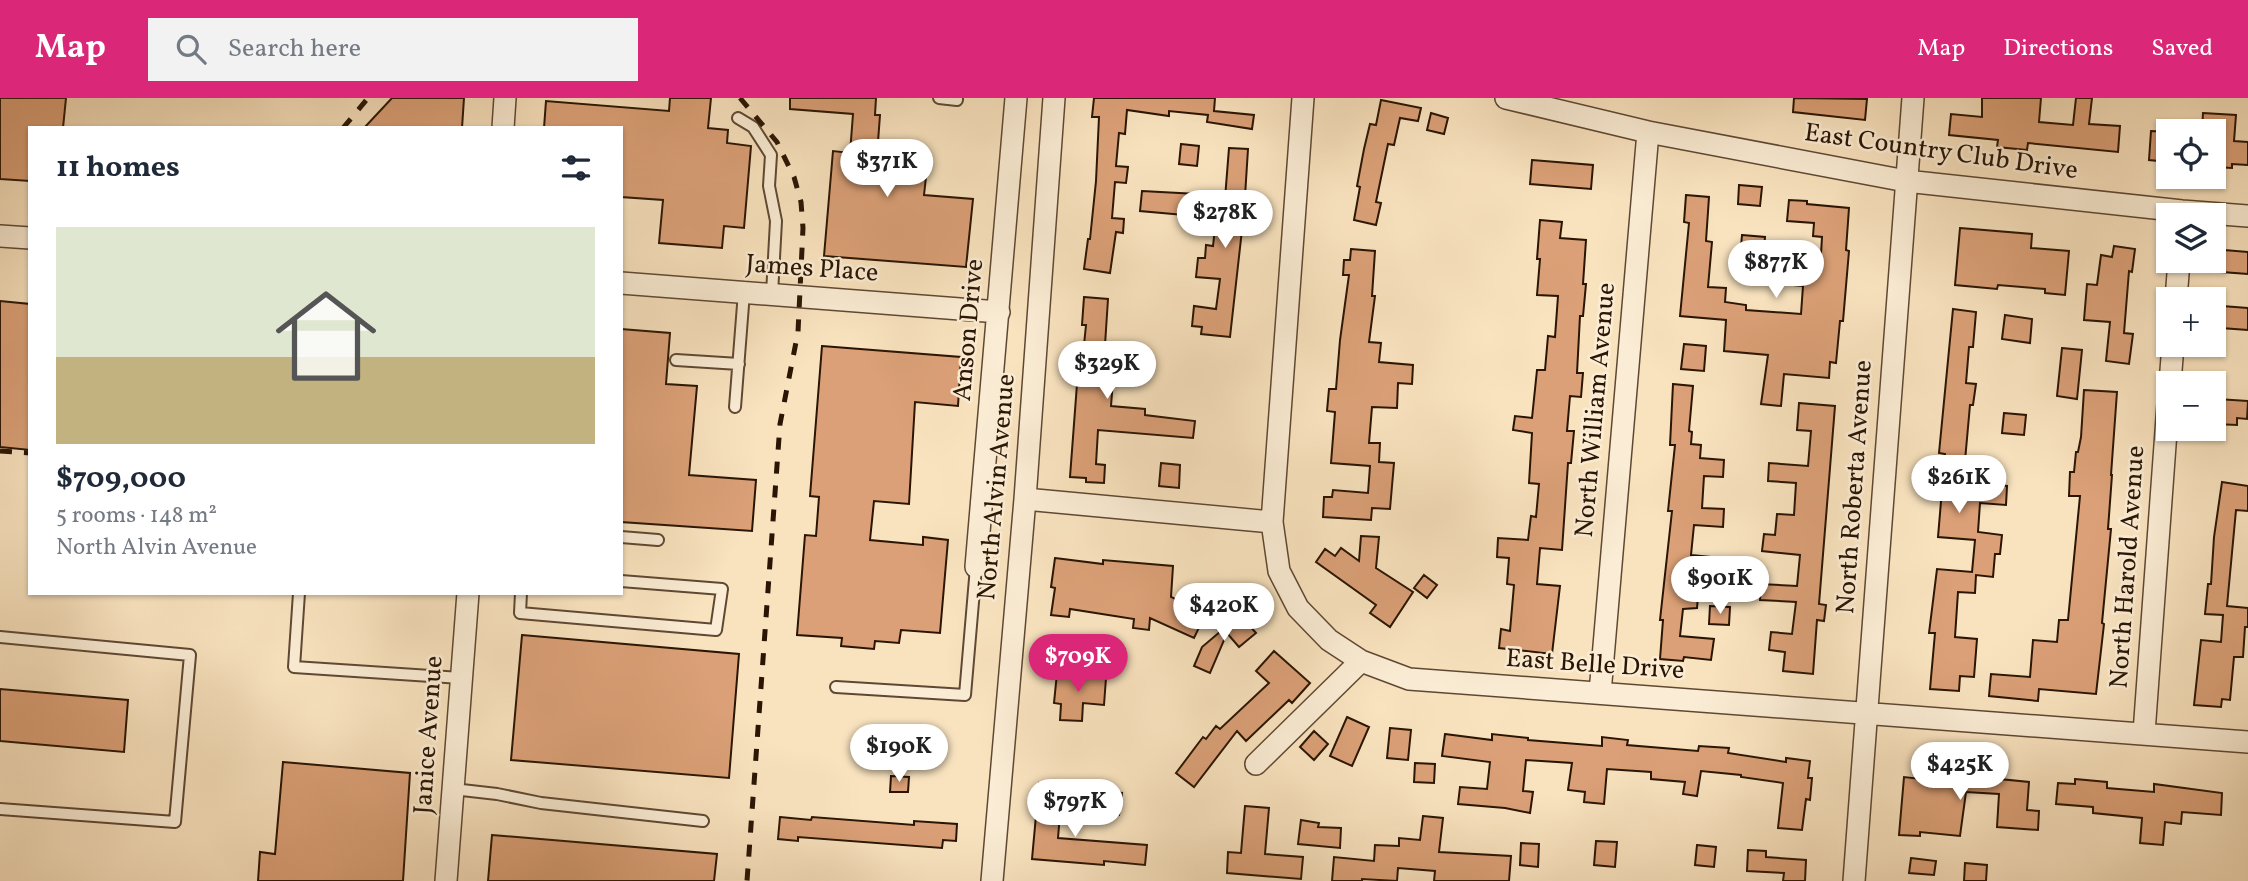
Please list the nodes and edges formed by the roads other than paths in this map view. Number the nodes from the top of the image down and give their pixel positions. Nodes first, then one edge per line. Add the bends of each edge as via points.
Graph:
1 (505, 98) edge
2 (939, 98) edge
3 (957, 98) edge
4 (1016, 98) edge
5 (1054, 98) edge
6 (1303, 98) edge
7 (1506, 98) edge
8 (1913, 98) edge
9 (738, 118) dead end
10 (503, 126) edge
11 (1648, 132) junction
12 (1906, 181) junction
13 (2156, 210) edge
14 (2226, 215) edge
15 (2248, 216) edge
16 (0, 236) edge
17 (28, 238) edge
18 (623, 283) edge
19 (744, 292) junction
20 (772, 294) junction
21 (999, 312) junction
22 (676, 360) dead end
23 (739, 364) junction
24 (736, 407) dead end
25 (2165, 441) edge
26 (1025, 499) junction
27 (1272, 522) junction
28 (623, 537) edge
29 (657, 540) dead end
30 (976, 567) joint
31 (623, 582) edge
32 (299, 595) edge
33 (468, 595) edge
34 (521, 595) edge
35 (0, 637) edge
36 (1361, 661) junction
37 (461, 678) junction
38 (836, 687) dead end
39 (1600, 693) junction
40 (1866, 713) junction
41 (2144, 733) junction
42 (2248, 742) edge
43 (1256, 764) dead end
44 (453, 789) junction
45 (0, 809) edge
46 (703, 821) dead end
47 (446, 881) edge
48 (992, 881) edge
49 (1854, 881) edge

1 - 10 street
2 - 3 lane
4 - 21 street, Anson Drive
5 - 26 street, North Alvin Avenue
6 - 27 street, East Belle Drive
7 - 11 street, East Country Club Drive
8 - 12 street, North Roberta Avenue
9 - 20 lane via 754,127 771,155 769,186 776,221
11 - 12 street, East Country Club Drive
11 - 39 street, North William Avenue
12 - 13 street, East Country Club Drive
12 - 40 street, North Roberta Avenue
14 - 15 street, East Country Club Drive
16 - 17 street
18 - 19 street, James Place
19 - 20 street, James Place
19 - 23 lane
20 - 21 street, James Place
21 - 30 street, Anson Drive
22 - 23 lane
23 - 24 lane
25 - 41 street, North Harold Avenue
26 - 27 street
26 - 48 street, North Alvin Avenue
27 - 36 street, East Belle Drive via 1279,571 1298,608 1329,640
28 - 29 lane
30 - 38 lane via 965,695
31 - 34 lane via 722,589 716,630 520,613
32 - 37 lane via 294,667
33 - 37 street, Janice Avenue
35 - 45 lane via 190,655 175,822
36 - 39 street, East Belle Drive via 1409,679
36 - 43 street
37 - 44 street, Janice Avenue
39 - 40 street, East Belle Drive
40 - 41 street, East Belle Drive
40 - 49 street, North Roberta Avenue
41 - 42 street, East Belle Drive
44 - 46 lane
44 - 47 street, Janice Avenue

